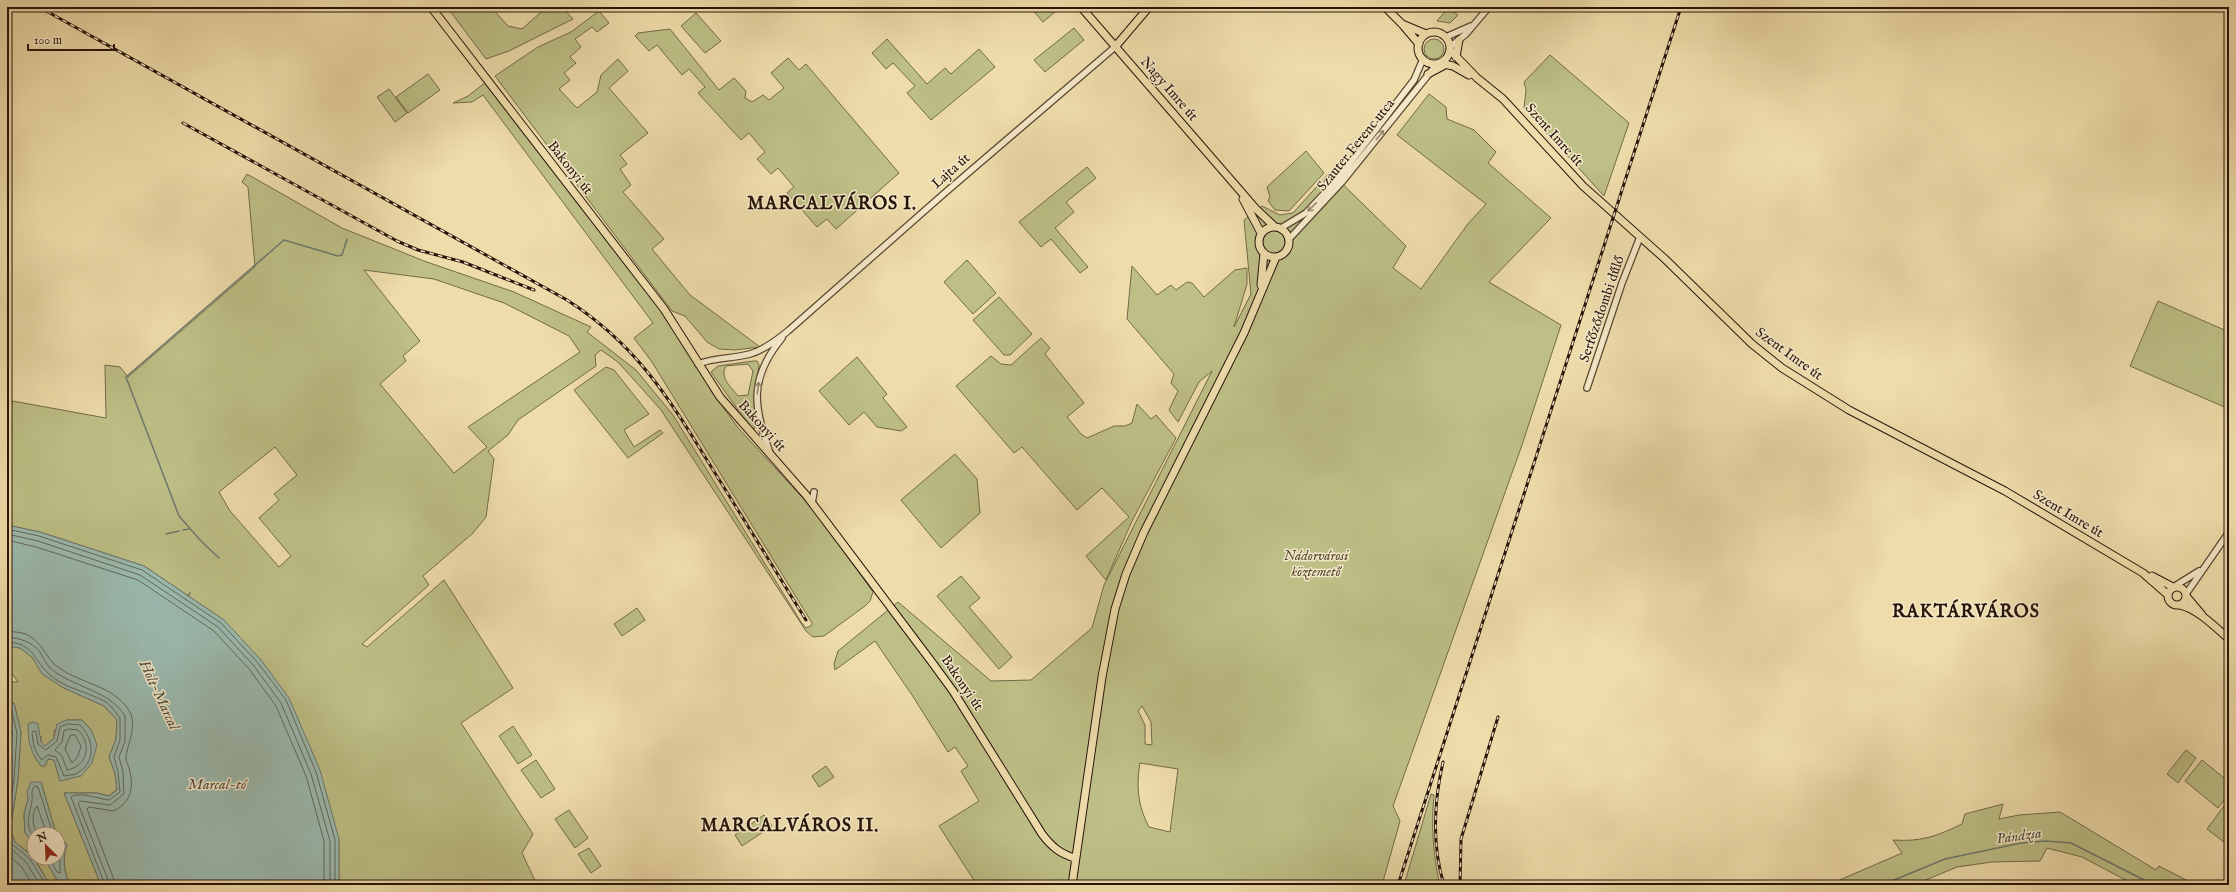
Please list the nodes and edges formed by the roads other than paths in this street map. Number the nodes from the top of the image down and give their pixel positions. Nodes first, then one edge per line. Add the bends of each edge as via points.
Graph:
1 (431, 7) edge
2 (1081, 7) edge
3 (1150, 7) edge
4 (1384, 7) edge
5 (1489, 7) edge
6 (1402, 24) junction
7 (1473, 25) junction
8 (1426, 34) junction
9 (1446, 37) junction
10 (1459, 40) junction
11 (1418, 44) junction
12 (1114, 47) junction
13 (1450, 49) junction
14 (1456, 57) junction
15 (1422, 59) junction
16 (1438, 64) junction
17 (1453, 66) junction
18 (1428, 74) junction
19 (1477, 78) junction
20 (1238, 189) junction
21 (1278, 227) junction
22 (1261, 233) junction
23 (1640, 237) junction
24 (1290, 238) junction
25 (1264, 253) junction
26 (1276, 257) junction
27 (1260, 295) junction
28 (788, 331) junction
29 (698, 364) junction
30 (1587, 388) dead end
31 (770, 453) junction
32 (2229, 532) edge
33 (2207, 564) junction
34 (2143, 573) junction
35 (2174, 587) junction
36 (2167, 594) junction
37 (2186, 595) junction
38 (2180, 605) junction
39 (2206, 620) junction
40 (2229, 639) edge
41 (1075, 858) junction
42 (1072, 885) edge

1 - 29 main road, Bakonyi út via 664,309
2 - 12 main road, Nagy Imre út
3 - 12 main road
4 - 6 main road
5 - 7 street
6 - 8 main road
6 - 11 main road
7 - 9 street
7 - 10 street
8 - 9 main road via 1439,33
8 - 11 main road
9 - 13 main road
10 - 13 street
10 - 14 main road
11 - 15 main road via 1418,52
12 - 20 main road, Nagy Imre út
12 - 28 street, Lajta út
13 - 14 main road, Szent Imre út
13 - 16 main road via 1446,59
14 - 19 main road, Szent Imre út
15 - 16 main road
15 -> 21 street, Szauter Ferenc utca via 1414,80 1337,180 1306,213
16 - 17 main road, Szent Imre út
16 - 18 street, Szauter Ferenc utca
17 - 18 main road via 1444,66
17 - 19 main road, Szent Imre út
24 -> 18 street, Szauter Ferenc utca via 1342,182
19 - 23 main road, Szent Imre út via 1503,99 1583,186
20 - 21 main road, Nagy Imre út via 1256,209
20 - 22 main road, Nagy Imre út
21 - 22 main road via 1265,229
21 - 24 main road
22 - 25 main road via 1258,242
23 - 30 street, Serfőződombi dűlő
23 - 34 main road, Szent Imre út via 1728,322 1782,368 1848,410 2005,491
24 - 26 main road via 1286,252
25 - 26 main road
25 - 27 main road
26 - 27 main road
27 - 41 main road via 1126,574 1115,609 1102,677
28 - 29 street, Lajta út via 752,354 711,358
31 -> 28 street, Lajta út via 757,410 759,382 766,359
29 - 31 main road, Bakonyi út via 720,397
31 - 41 main road, Bakonyi út via 812,502 953,691 1042,834 1053,847
32 - 33 street
33 - 35 street via 2188,580
33 - 37 street
34 - 35 main road, Szent Imre út
34 - 36 main road, Szent Imre út
35 - 36 main road
35 - 37 main road via 2183,589
36 - 38 main road via 2171,604
37 - 38 main road
37 - 39 main road
38 - 39 main road via 2186,606
39 - 40 main road
41 - 42 main road

